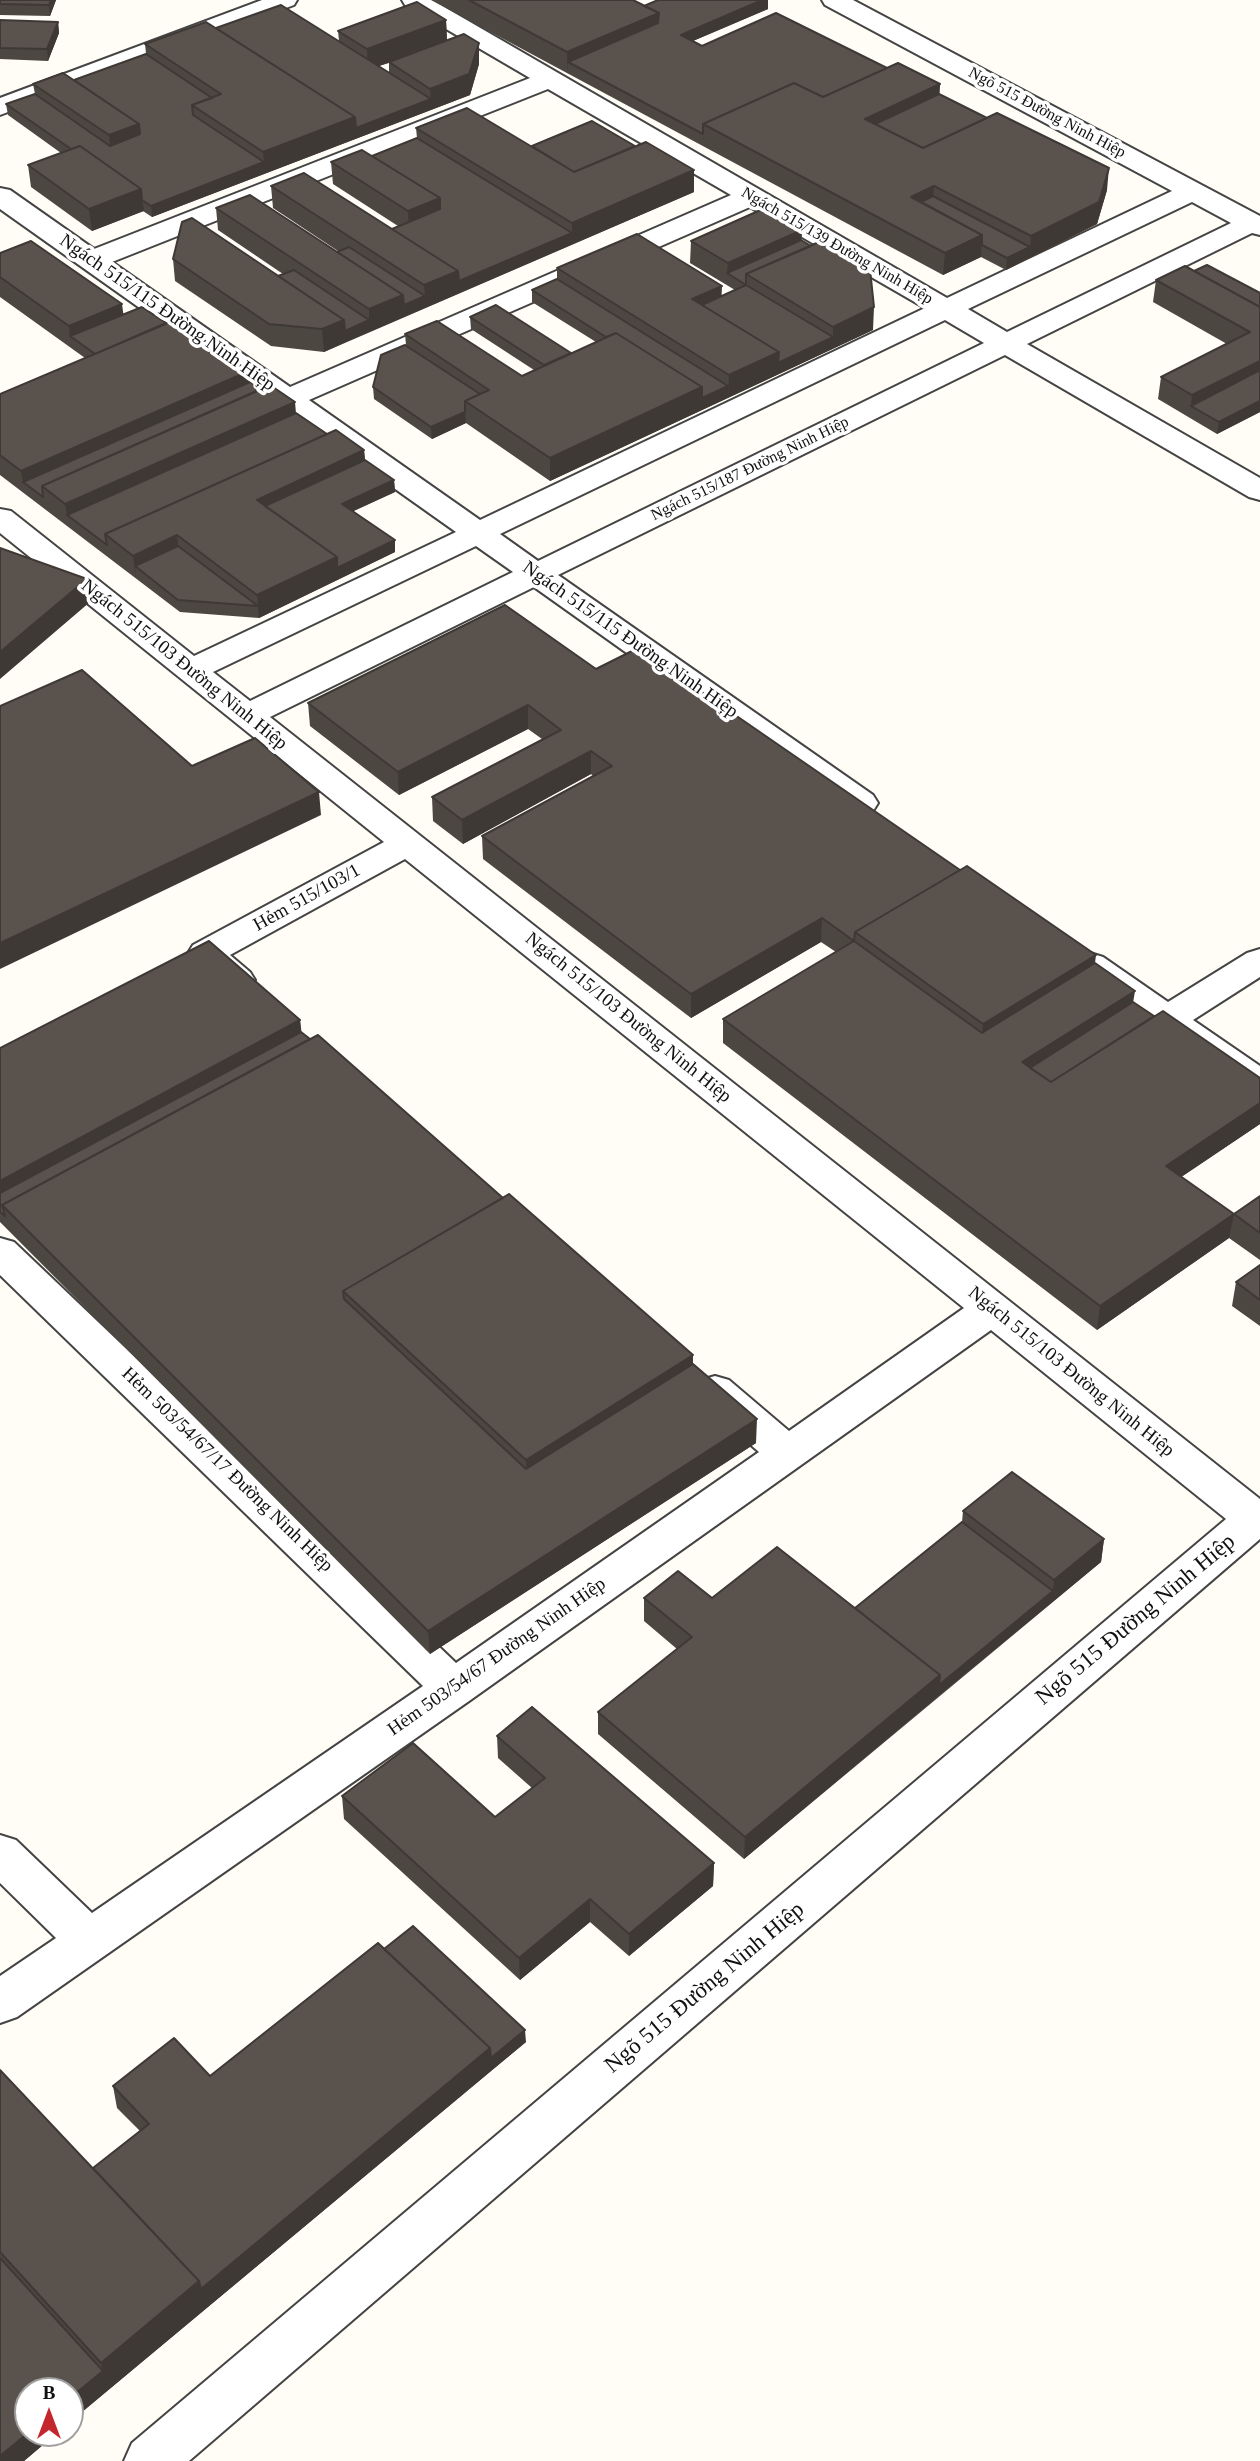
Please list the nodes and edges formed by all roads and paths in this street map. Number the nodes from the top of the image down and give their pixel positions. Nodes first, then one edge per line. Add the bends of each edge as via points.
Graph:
1 (224, 0) edge
2 (285, 0) edge
3 (414, 0) edge
4 (834, 0) edge
5 (550, 79) junction
6 (0, 84) edge
7 (0, 107) edge
8 (1193, 191) junction
9 (0, 195) edge
10 (752, 196) junction
11 (1256, 225) edge
12 (92, 260) junction
13 (946, 309) junction
14 (1006, 344) junction
15 (288, 399) junction
16 (1260, 491) edge
17 (0, 518) edge
18 (478, 532) junction
19 (536, 574) junction
20 (191, 670) junction
21 (247, 715) junction
22 (886, 821) edge
23 (408, 843) junction
24 (1066, 948) edge
25 (1260, 961) edge
26 (259, 998) edge
27 (1168, 1019) junction
28 (1260, 1084) edge
29 (0, 1252) edge
30 (992, 1309) junction
31 (692, 1371) edge
32 (787, 1452) junction
33 (1258, 1517) edge
34 (454, 1688) junction
35 (0, 1854) edge
36 (89, 1940) junction
37 (0, 2003) edge
38 (150, 2461) edge

1 - 6 street
2 - 7 street
3 - 5 street, Ngách 515/139 Đường Ninh Hiệp
4 - 8 street, Ngõ 515 Đường Ninh Hiệp
5 - 10 street, Ngách 515/139 Đường Ninh Hiệp
5 - 12 street
8 - 11 street, Ngõ 515 Đường Ninh Hiệp
8 - 13 street
9 - 12 street, Ngách 515/115 Đường Ninh Hiệp
10 - 13 street, Ngách 515/139 Đường Ninh Hiệp
10 - 15 street
11 - 14 street, Ngách 515/187 Đường Ninh Hiệp
12 - 15 street, Ngách 515/115 Đường Ninh Hiệp
13 - 14 street, Ngách 515/139 Đường Ninh Hiệp
13 - 18 street
14 - 16 street, Ngách 515/139 Đường Ninh Hiệp
14 - 19 street, Ngách 515/187 Đường Ninh Hiệp
15 - 18 street, Ngách 515/115 Đường Ninh Hiệp
17 - 20 street, Ngách 515/103 Đường Ninh Hiệp
18 - 19 street, Ngách 515/115 Đường Ninh Hiệp
18 - 20 street
19 - 21 street, Ngách 515/187 Đường Ninh Hiệp
19 - 22 street, Ngách 515/115 Đường Ninh Hiệp
20 - 21 street, Ngách 515/103 Đường Ninh Hiệp
21 - 23 street, Ngách 515/103 Đường Ninh Hiệp
23 - 26 street, Hẻm 515/103/1 via 206,953
23 - 30 street, Ngách 515/103 Đường Ninh Hiệp
24 - 27 street
25 - 27 street
27 - 28 street
29 - 34 street, Hẻm 503/54/67/17 Đường Ninh Hiệp
30 - 32 street, Hẻm 503/54/67 Đường Ninh Hiệp
30 - 33 street, Ngách 515/103 Đường Ninh Hiệp
31 - 32 street
32 - 34 street, Hẻm 503/54/67 Đường Ninh Hiệp
33 - 38 street, Ngõ 515 Đường Ninh Hiệp
34 - 36 street, Hẻm 503/54/67 Đường Ninh Hiệp
35 - 36 street
36 - 37 street, Hẻm 503/54/67 Đường Ninh Hiệp

